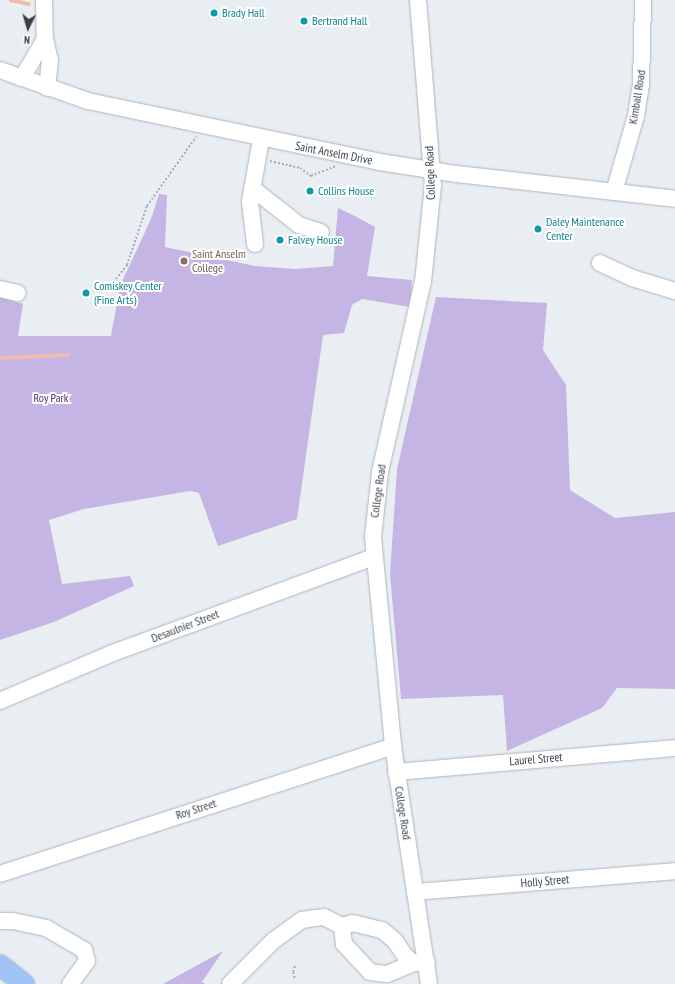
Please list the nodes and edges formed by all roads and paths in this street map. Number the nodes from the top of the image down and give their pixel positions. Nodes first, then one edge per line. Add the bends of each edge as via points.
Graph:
1 (44, 0) edge
2 (418, 0) edge
3 (643, 0) edge
4 (45, 38) junction
5 (0, 70) edge
6 (22, 78) junction
7 (47, 88) junction
8 (199, 133) dead end
9 (261, 139) junction
10 (257, 158) junction
11 (339, 164) dead end
12 (431, 170) junction
13 (252, 188) junction
14 (614, 192) junction
15 (675, 199) edge
16 (321, 232) dead end
17 (255, 244) dead end
18 (600, 263) dead end
19 (99, 286) dead end
20 (0, 289) edge
21 (675, 291) edge
22 (18, 293) dead end
23 (374, 557) junction
24 (0, 701) edge
25 (393, 746) junction
26 (675, 748) edge
27 (396, 772) junction
28 (675, 871) edge
29 (0, 874) edge
30 (415, 892) junction
31 (0, 921) edge
32 (342, 926) junction
33 (420, 962) junction
34 (0, 965) edge
35 (295, 966) dead end
36 (295, 978) dead end
37 (24, 984) edge
38 (70, 984) edge
39 (230, 984) edge
40 (430, 984) edge

1 - 4 street
2 - 12 street, College Road
3 - 14 street, Kimball Road via 641,84 634,123
4 - 6 street
4 - 7 street via 50,64
5 - 6 street, Saint Anselm Drive
6 - 7 street, Saint Anselm Drive
7 - 9 street, Saint Anselm Drive via 88,101
8 - 19 path via 187,154 147,206 127,265 116,279 106,286
9 - 10 street
9 - 12 street, Saint Anselm Drive
10 - 11 path via 294,166 311,176
10 - 13 street
12 - 14 street, Saint Anselm Drive
12 - 23 street, College Road via 433,185 426,262 380,472 374,516
13 - 16 street via 299,225
13 - 17 street via 250,212
14 - 15 street, Saint Anselm Drive
18 - 21 street via 632,278
20 - 22 street
23 - 24 street, Desaulnier Street via 110,654
23 - 25 street, College Road
25 - 27 street, College Road
25 - 29 street, Roy Street
26 - 27 street, Laurel Street
27 - 30 street, College Road
28 - 30 street, Holly Street
30 - 33 street, College Road
31 - 38 street via 13,920 46,928 84,950 87,961
32 - 33 street via 353,923 382,930 395,941 405,956
32 - 33 street via 344,944 370,972 393,973
32 - 39 street via 324,916 302,920 273,941
33 - 40 street, College Road
34 - 37 main road
35 - 36 path

